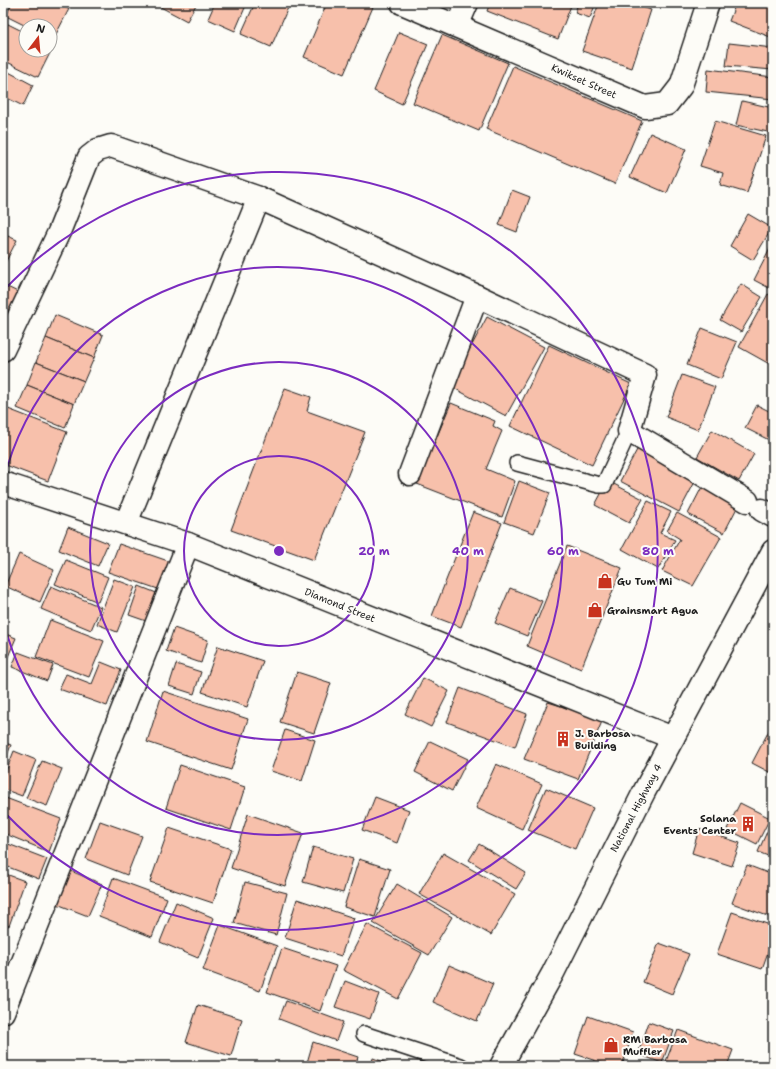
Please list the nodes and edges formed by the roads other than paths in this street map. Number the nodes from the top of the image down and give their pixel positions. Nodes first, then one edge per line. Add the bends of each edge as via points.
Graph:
1 (402, 3) edge
2 (467, 3) edge
3 (708, 3) edge
4 (457, 26) junction
5 (259, 198) junction
6 (477, 296) junction
7 (3, 350) edge
8 (629, 431) junction
9 (517, 463) dead end
10 (410, 474) dead end
11 (3, 482) edge
12 (761, 509) edge
13 (126, 523) junction
14 (188, 544) junction
15 (773, 551) edge
16 (673, 738) junction
17 (3, 1012) edge
18 (364, 1034) dead end
19 (461, 1066) edge
20 (501, 1066) edge

1 - 4 street, Kwikset Street
2 - 4 street
3 - 4 street, Kwikset Street via 681,86 667,104 645,107
5 - 6 street
5 - 7 street via 111,146 98,150 89,157 60,232
5 - 13 street
6 - 8 street via 645,376
6 - 10 street
8 - 9 lane via 604,485 599,486
8 - 12 street
11 - 13 street, Diamond Street
13 - 14 street, Diamond Street
14 - 16 street, Diamond Street
14 - 17 street
15 - 16 street, National Highway 4
16 - 20 street, National Highway 4 via 553,973
18 - 19 lane

